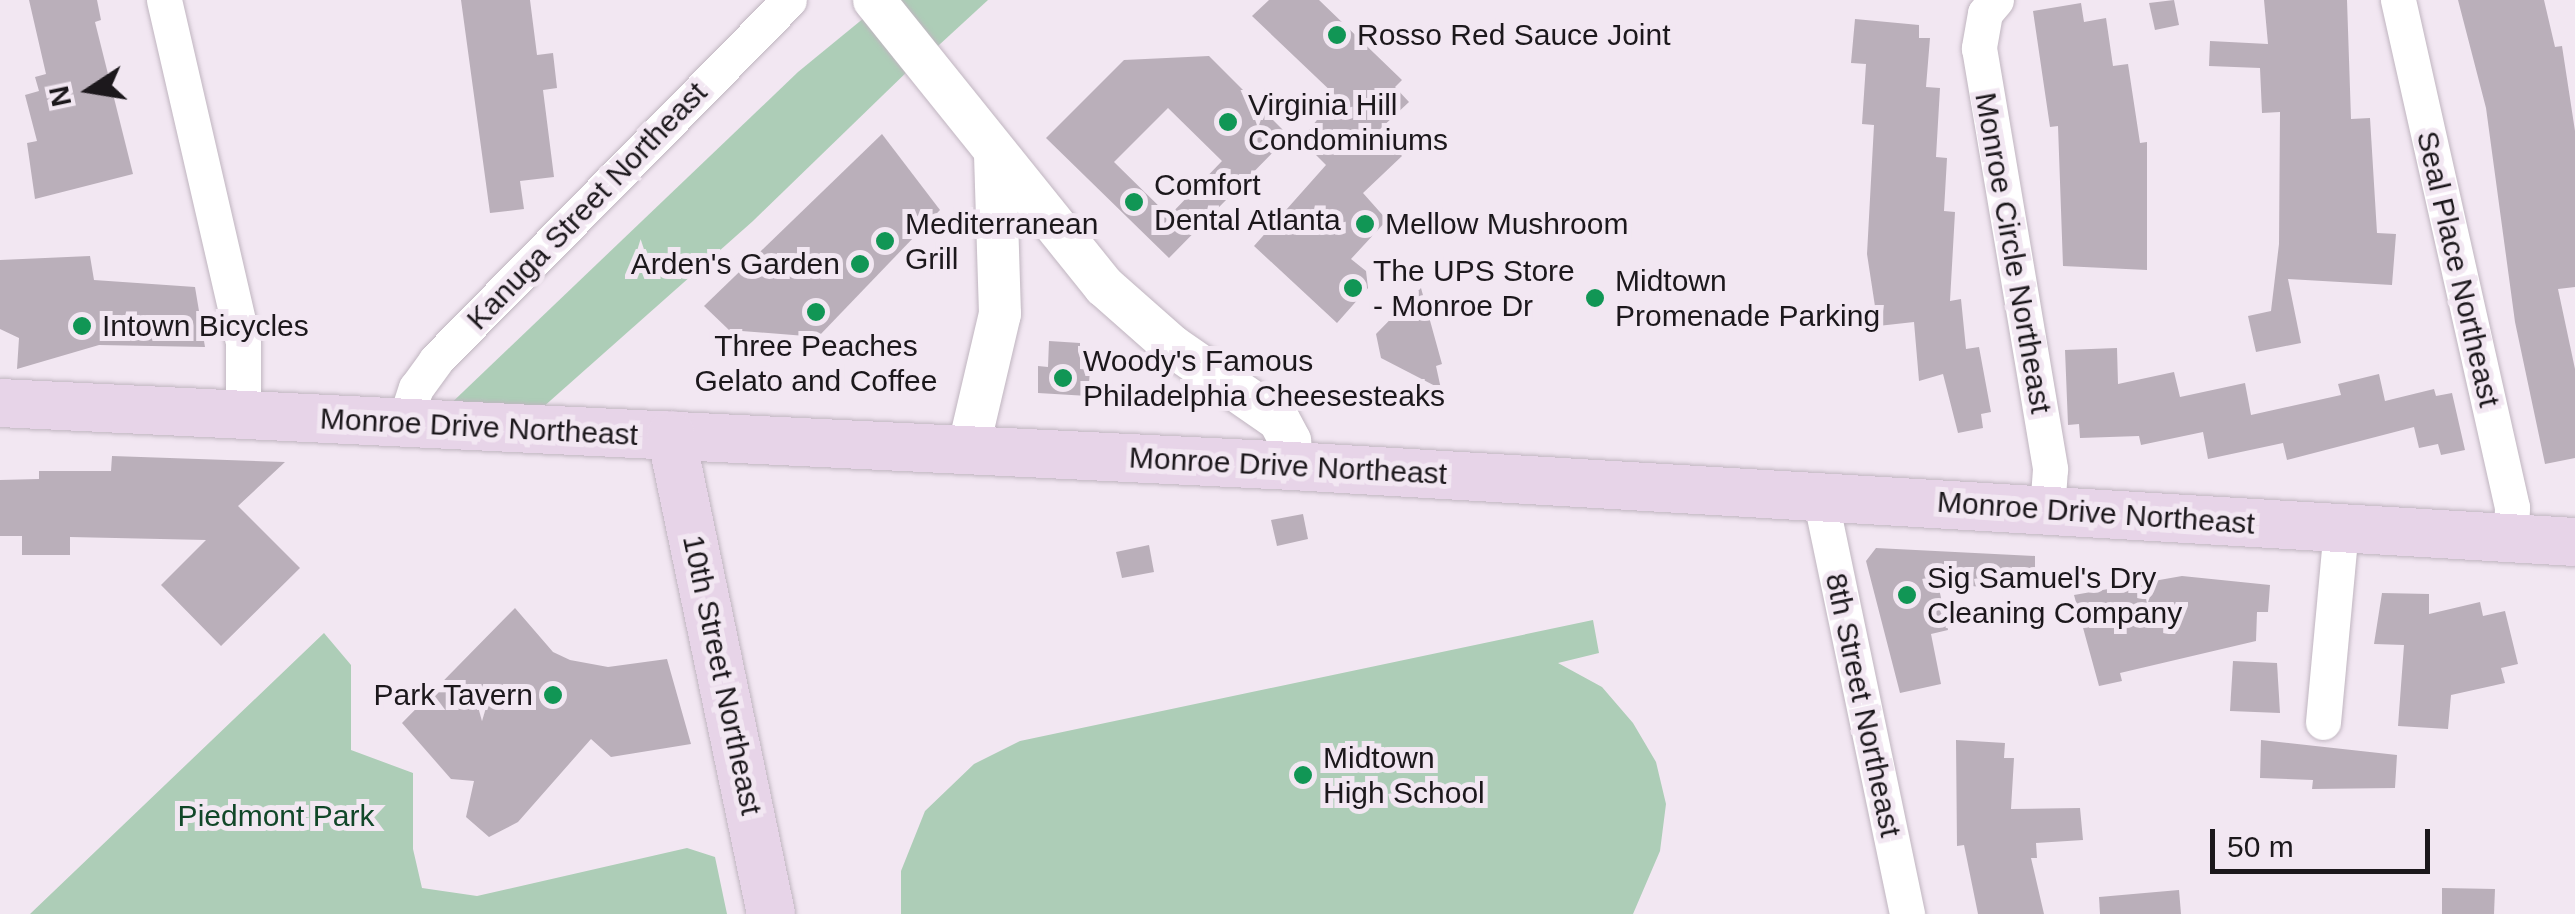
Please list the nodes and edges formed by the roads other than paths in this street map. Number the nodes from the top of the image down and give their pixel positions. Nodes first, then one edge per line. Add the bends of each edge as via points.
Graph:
1 (164, 0) edge
2 (790, 0) edge
3 (1996, 0) edge
4 (2398, 0) edge
5 (876, 3) edge
6 (995, 154) junction
7 (0, 403) edge
8 (242, 415) junction
9 (404, 424) junction
10 (671, 435) junction
11 (968, 450) junction
12 (1292, 466) junction
13 (1820, 496) junction
14 (2047, 510) junction
15 (2341, 528) junction
16 (2511, 538) junction
17 (2575, 542) edge
18 (2323, 722) dead end
19 (772, 914) edge
20 (1907, 914) edge

1 - 8 street via 243,342
2 - 9 street, Kanuga Street Northeast via 436,360 416,388
3 - 14 street, Monroe Circle Northeast via 1985,12 1979,48 2050,468
4 - 16 street, Seal Place Northeast via 2512,507
5 - 6 street
6 - 11 street via 1002,297
6 - 12 street via 1104,286 1172,346 1279,420
7 - 8 main road, Monroe Drive Northeast
8 - 9 main road, Monroe Drive Northeast
9 - 10 main road, Monroe Drive Northeast
10 - 11 main road, Monroe Drive Northeast
10 - 19 main road, 10th Street Northeast
11 - 12 main road, Monroe Drive Northeast
12 - 13 main road, Monroe Drive Northeast
13 - 14 main road, Monroe Drive Northeast
13 - 20 street, 8th Street Northeast
14 - 15 main road, Monroe Drive Northeast
15 - 16 main road, Monroe Drive Northeast
15 - 18 street
16 - 17 main road, Monroe Drive Northeast

